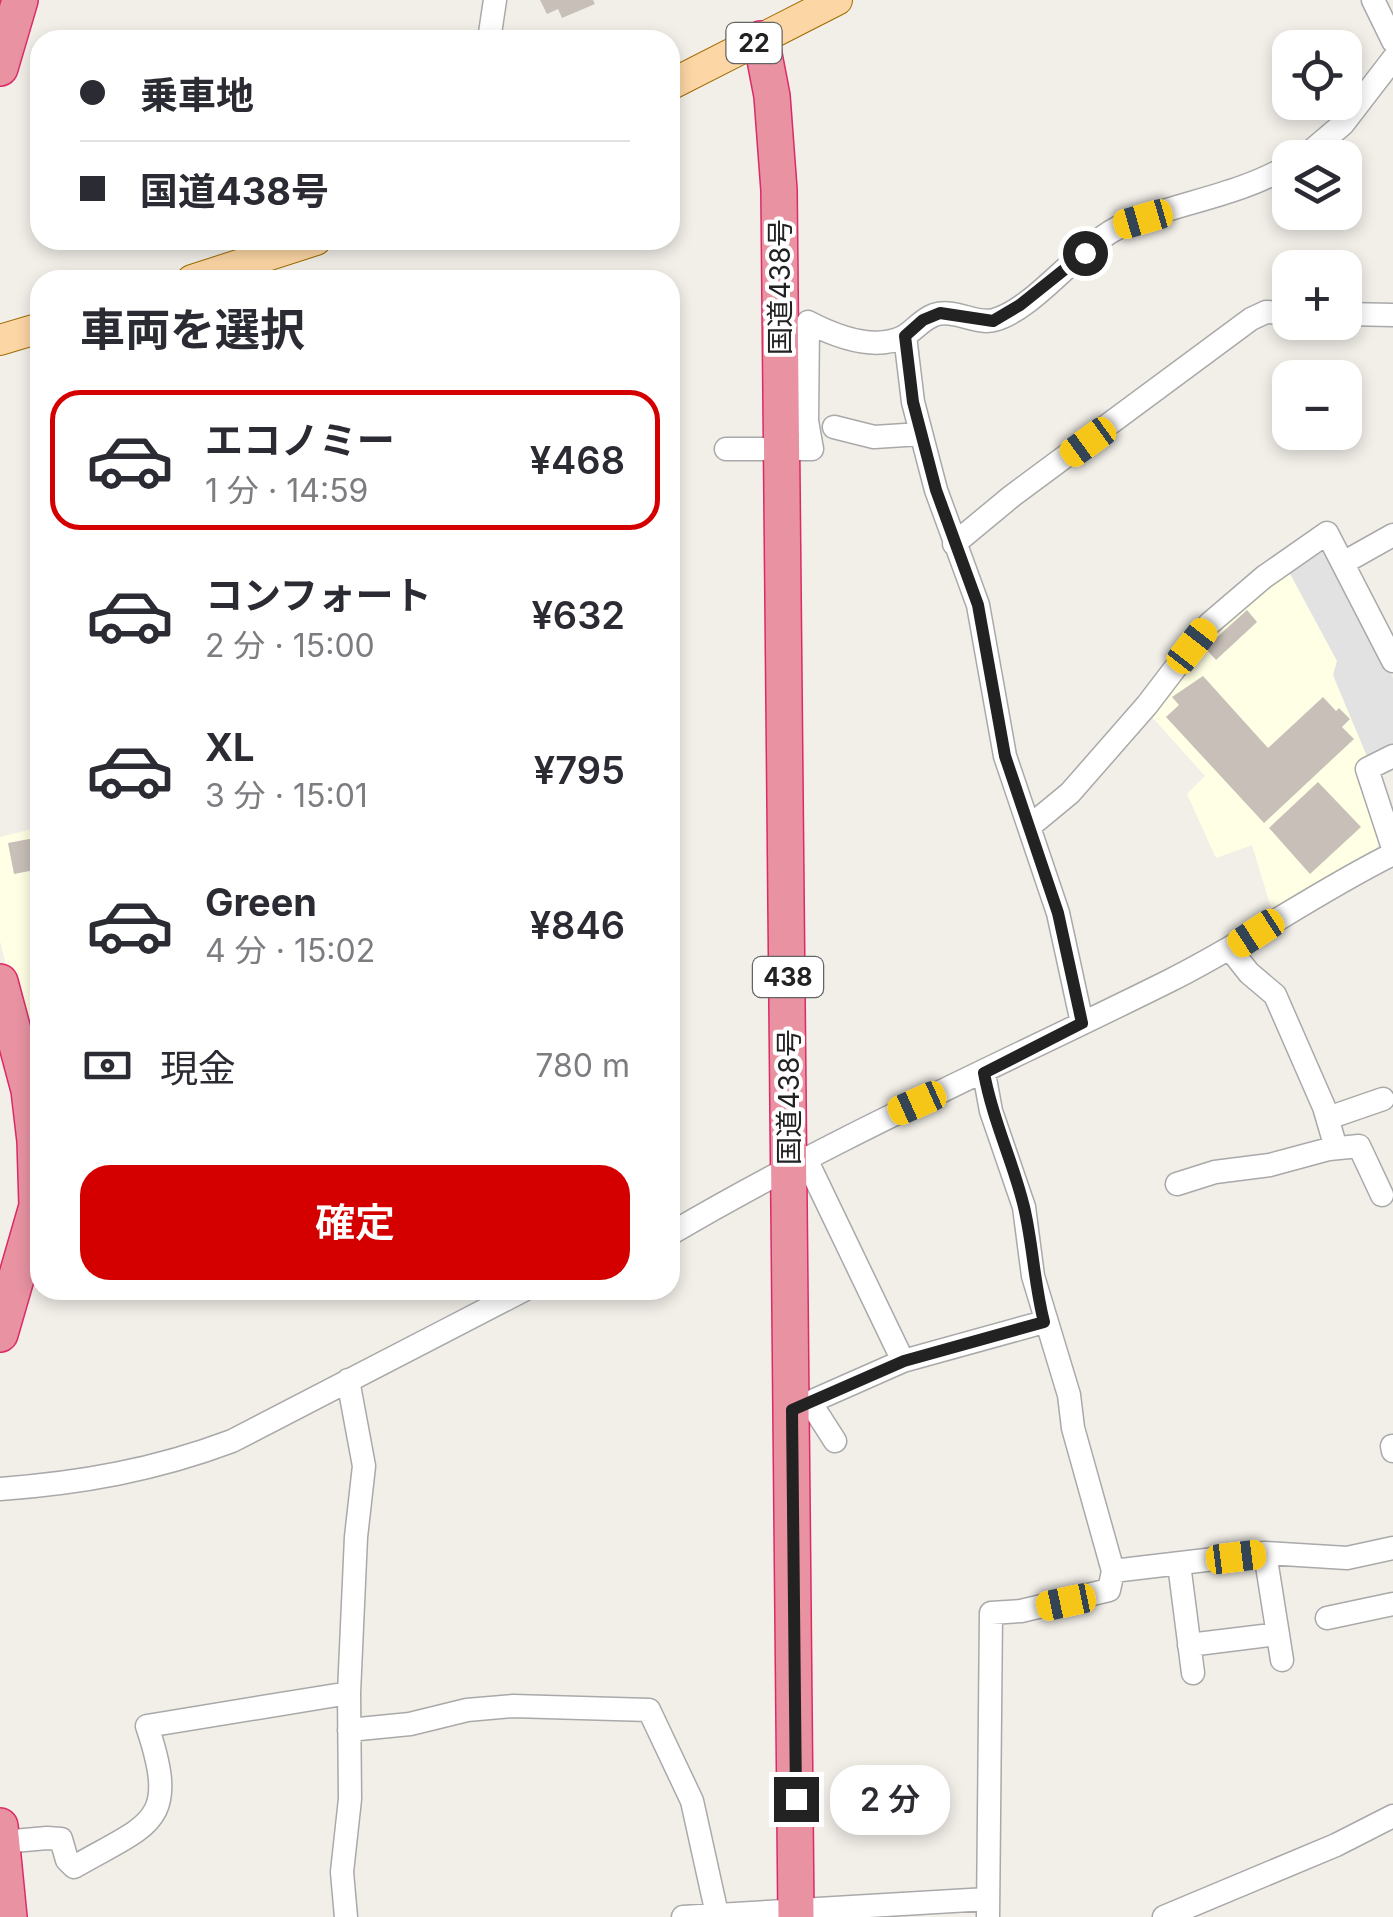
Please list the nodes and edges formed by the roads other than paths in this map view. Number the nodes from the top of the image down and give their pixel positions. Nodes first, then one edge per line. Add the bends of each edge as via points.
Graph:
1 (20, 0) edge
2 (496, 0) edge
3 (837, 0) edge
4 (1373, 0) edge
5 (492, 30) edge
6 (1393, 42) edge
7 (752, 44) junction
8 (1393, 59) edge
9 (0, 68) edge
10 (680, 80) edge
11 (1325, 140) edge
12 (1272, 176) edge
13 (285, 250) edge
14 (223, 270) edge
15 (1272, 312) edge
16 (1362, 314) edge
17 (1393, 314) edge
18 (30, 331) edge
19 (905, 336) junction
20 (0, 340) edge
21 (834, 427) dead end
22 (921, 434) junction
23 (726, 449) dead end
24 (772, 450) junction
25 (1393, 535) edge
26 (954, 544) junction
27 (1343, 563) junction
28 (1393, 661) edge
29 (1393, 756) edge
30 (1030, 826) junction
31 (1393, 851) edge
32 (1230, 949) junction
33 (2, 999) edge
34 (1082, 1023) junction
35 (984, 1073) junction
36 (30, 1097) edge
37 (1383, 1099) dead end
38 (1328, 1118) junction
39 (1336, 1148) junction
40 (788, 1167) junction
41 (1177, 1184) dead end
42 (1382, 1194) dead end
43 (680, 1228) edge
44 (30, 1230) edge
45 (504, 1300) edge
46 (1044, 1322) junction
47 (0, 1334) edge
48 (904, 1361) junction
49 (348, 1380) junction
50 (801, 1406) junction
51 (834, 1441) dead end
52 (0, 1489) edge
53 (1393, 1548) edge
54 (1265, 1553) junction
55 (1179, 1564) junction
56 (1113, 1571) junction
57 (1393, 1604) edge
58 (1327, 1618) dead end
59 (1278, 1634) junction
60 (1190, 1645) junction
61 (1282, 1660) dead end
62 (1193, 1673) dead end
63 (349, 1693) junction
64 (350, 1730) junction
65 (1393, 1816) edge
66 (1, 1834) edge
67 (987, 1908) edge
68 (787, 1913) edge
69 (717, 1914) junction
70 (8, 1917) edge
71 (346, 1917) edge
72 (683, 1917) edge
73 (1164, 1917) edge

1 - 9 highway
2 - 5 street
3 - 7 main road, 22
4 - 6 street
7 - 10 main road, 22
7 - 24 highway, 国道438号 / 438 via 772,96 779,190
8 - 11 street
12 - 19 street via 1122,225 993,321 940,313
13 - 14 main road
15 - 26 street via 1251,319
16 - 17 street
18 - 20 main road
19 - 22 street
19 - 24 street via 883,344 808,322 812,448
21 - 22 street via 874,437
22 - 26 street
23 - 24 street
24 - 40 highway, 国道438号 / 438
25 - 27 street
26 - 30 street via 978,605 1005,756
27 - 28 street
27 - 30 street via 1327,534 1264,576 1209,624 1070,793
29 - 31 street via 1368,769
30 - 34 street
31 - 32 street
32 - 34 street
32 - 38 street via 1275,995
33 - 36 highway
34 - 35 street
35 - 40 street
35 - 46 street via 1024,1207
37 - 38 street
38 - 39 street
39 - 41 street
39 - 42 street via 1359,1146
40 - 43 street
40 - 48 street
40 - 50 highway, 国道438号 / 438
40 - 68 highway, 国道438号 / 438
44 - 47 highway
45 - 49 street
46 - 48 street
46 - 56 street
48 - 50 street
49 - 52 street via 181,1460 82,1482
49 - 63 street via 364,1466
50 - 51 street
50 - 68 highway, 国道438号 / 438
53 - 54 street via 1347,1558
54 - 55 street
54 - 59 street
55 - 56 street
55 - 60 street
56 - 67 street via 1109,1590 991,1613
57 - 58 street
59 - 60 street
59 - 61 street
60 - 62 street
63 - 64 street
63 - 66 street via 147,1726 160,1806 151,1822 74,1868 61,1840
64 - 69 street via 513,1706 649,1710 692,1800
64 - 71 street
65 - 73 street
66 - 70 highway
67 - 68 street
68 - 69 street
69 - 72 street

